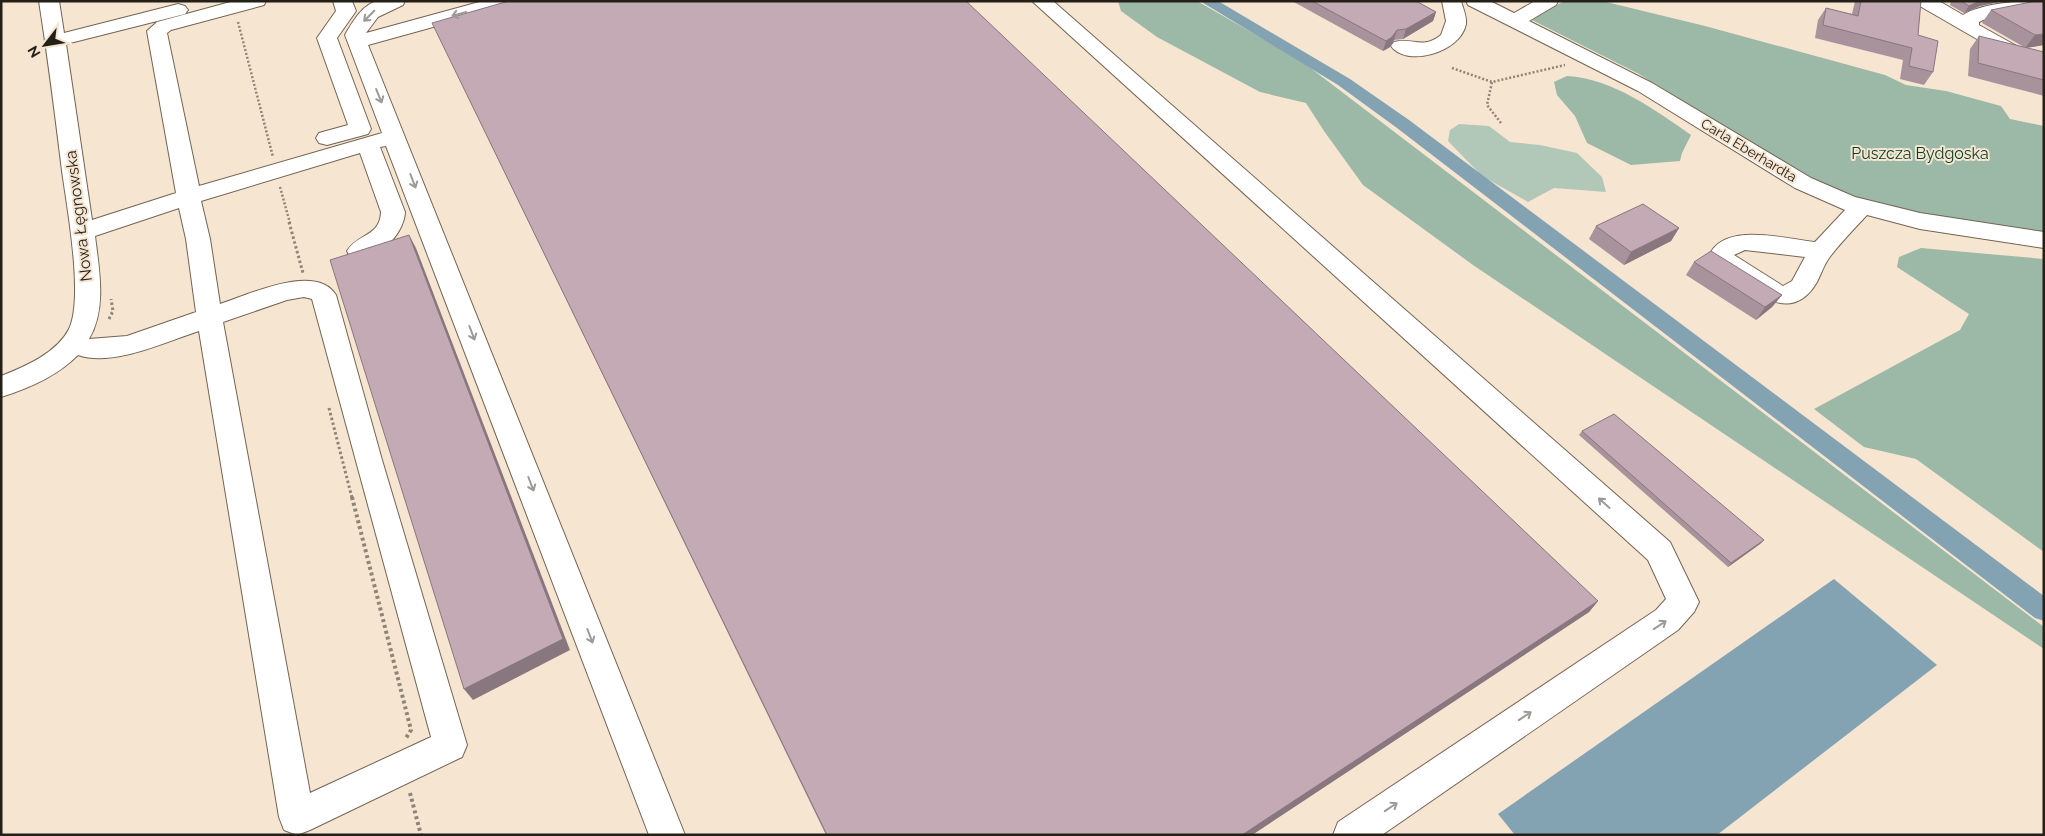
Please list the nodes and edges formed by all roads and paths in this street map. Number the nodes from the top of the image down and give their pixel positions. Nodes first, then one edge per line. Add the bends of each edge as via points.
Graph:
1 (49, 1) edge
2 (212, 1) edge
3 (257, 1) edge
4 (342, 1) edge
5 (396, 1) edge
6 (506, 1) edge
7 (1041, 1) edge
8 (1452, 1) edge
9 (1475, 1) edge
10 (1549, 1) edge
11 (1925, 1) edge
12 (2043, 1) edge
13 (234, 7) junction
14 (1514, 21) junction
15 (1969, 28) junction
16 (56, 41) junction
17 (358, 42) junction
18 (1401, 46) dead end
19 (1590, 59) junction
20 (2044, 60) edge
21 (1452, 68) dead end
22 (1492, 82) junction
23 (1501, 123) dead end
24 (395, 136) junction
25 (368, 144) junction
26 (274, 163) junction
27 (187, 189) junction
28 (1862, 206) junction
29 (82, 232) junction
30 (2044, 240) edge
31 (359, 251) edge
32 (1822, 251) dead end
33 (304, 276) dead end
34 (209, 316) junction
35 (74, 343) junction
36 (1, 387) edge
37 (328, 404) dead end
38 (405, 767) junction
39 (421, 835) edge
40 (667, 835) edge
41 (1351, 835) edge

1 - 16 street, Nowa Łęgnowska
2 - 16 street
3 - 13 street
4 - 26 street via 346,11 328,38 360,129
5 -> 17 street via 366,16 355,35
6 -> 17 street
41 -> 7 street via 1667,620 1683,602 1659,551
8 - 18 street via 1456,23 1453,34 1446,41 1423,51
9 - 14 street, Carla Eberhardta
10 - 14 street
11 - 15 street
12 - 15 street via 1977,15 1969,20
13 - 26 path
13 - 27 street via 164,26 157,31
14 - 19 street, Carla Eberhardta
15 - 20 street via 2015,53
16 - 29 street, Nowa Łęgnowska
17 -> 24 street
19 - 22 path
19 - 28 street, Carla Eberhardta via 1645,87 1803,182
21 - 22 path
22 - 23 path via 1486,105
24 - 25 street
24 -> 40 street
25 - 26 street
25 - 31 street via 394,223
26 - 27 street
26 - 33 path
27 - 29 street
27 - 34 street
28 - 30 street, Carla Eberhardta via 1920,222
28 - 32 street
29 - 35 street, Nowa Łęgnowska via 88,297 84,327
34 - 35 street via 128,345 90,349
34 - 38 street via 297,817
34 - 38 street via 304,288 323,295 450,745
35 - 36 street, Nowa Łęgnowska via 40,370
37 - 38 path via 411,730 400,745
38 - 39 path

